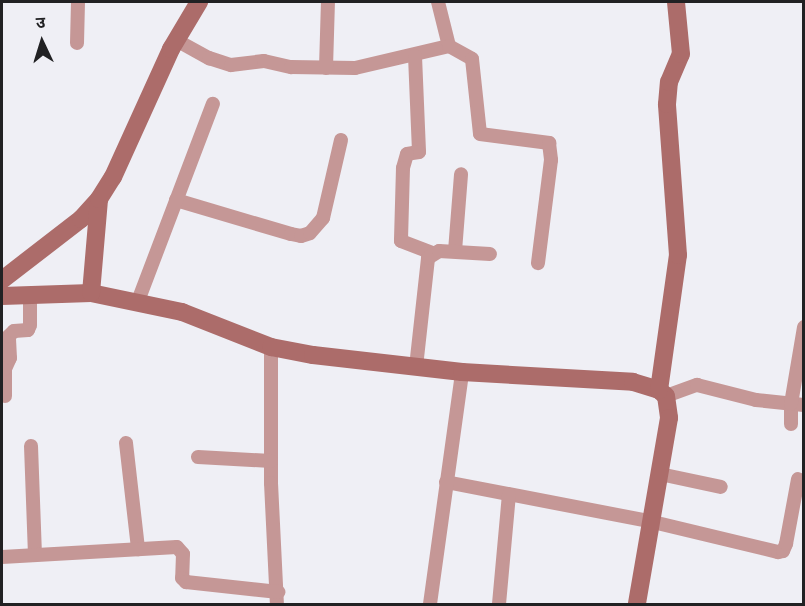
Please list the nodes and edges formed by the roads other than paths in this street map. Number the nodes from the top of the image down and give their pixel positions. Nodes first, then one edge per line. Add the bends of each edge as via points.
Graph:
1 (78, 2) edge
2 (199, 2) edge
3 (328, 2) edge
4 (438, 2) edge
5 (675, 2) edge
6 (176, 40) junction
7 (77, 44) dead end
8 (449, 46) junction
9 (415, 56) junction
10 (326, 68) junction
11 (213, 104) dead end
12 (341, 140) dead end
13 (461, 174) dead end
14 (99, 199) junction
15 (176, 200) junction
16 (455, 251) junction
17 (432, 253) junction
18 (490, 254) dead end
19 (538, 263) dead end
20 (2, 280) edge
21 (91, 293) junction
22 (30, 294) junction
23 (2, 296) edge
24 (138, 301) junction
25 (804, 327) edge
26 (271, 347) junction
27 (801, 361) edge
28 (416, 366) junction
29 (462, 372) junction
30 (663, 393) junction
31 (5, 396) dead end
32 (797, 405) edge
33 (790, 424) dead end
34 (126, 443) dead end
35 (32, 446) dead end
36 (198, 457) dead end
37 (271, 461) junction
38 (660, 474) junction
39 (798, 479) dead end
40 (446, 482) junction
41 (721, 487) dead end
42 (509, 494) junction
43 (653, 522) junction
44 (138, 549) junction
45 (35, 554) junction
46 (2, 557) edge
47 (278, 598) edge
48 (430, 604) edge
49 (499, 604) edge
50 (637, 604) edge

1 - 7 street
2 - 6 street
3 - 10 street
4 - 8 street
5 - 30 street via 681,54 669,82 667,104 678,255
6 - 10 street via 231,65 264,61 291,68
6 - 14 street via 114,177
8 - 9 street
8 - 19 street via 472,59 480,134 549,143 551,160
9 - 10 street via 355,68
9 - 17 street via 419,152 407,154 403,168 401,240
11 - 15 street
12 - 15 street via 323,218 310,233 291,234
13 - 16 street
14 - 20 street via 81,219
14 - 21 street
15 - 24 street
16 - 17 street
16 - 18 street
17 - 28 street via 426,266
21 - 22 street
21 - 24 street
22 - 23 street
22 - 31 street via 28,330 14,331 9,336
24 - 26 street via 182,312
25 - 27 street
26 - 28 street
26 - 37 street
27 - 32 street
28 - 29 street
29 - 30 street via 633,382
29 - 40 street
30 - 32 street via 697,385 756,400
30 - 38 street via 669,418
32 - 33 street
34 - 44 street
35 - 45 street
36 - 37 street
37 - 47 street
38 - 41 street
38 - 43 street
39 - 43 street via 786,544 778,552
40 - 42 street
40 - 48 street
42 - 43 street
42 - 49 street
43 - 50 street
44 - 45 street
44 - 47 street via 177,547 183,554 182,578 186,582
45 - 46 street

